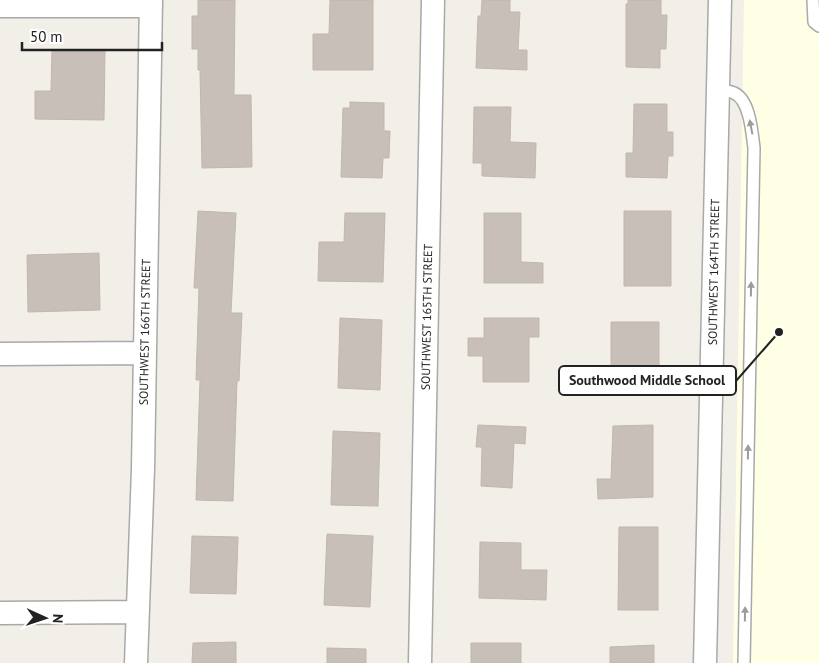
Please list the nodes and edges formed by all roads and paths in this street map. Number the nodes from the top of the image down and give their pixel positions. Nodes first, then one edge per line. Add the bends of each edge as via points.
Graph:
1 (433, 0) edge
2 (720, 0) edge
3 (813, 0) edge
4 (151, 3) edge
5 (0, 6) edge
6 (819, 26) edge
7 (719, 90) junction
8 (145, 353) junction
9 (0, 354) edge
10 (137, 612) junction
11 (0, 613) edge
12 (136, 663) edge
13 (420, 663) edge
14 (705, 663) edge
15 (744, 663) edge

1 - 13 street, SOUTHWEST 165TH STREET
2 - 7 street, SOUTHWEST 164TH STREET
3 - 6 lane via 814,22
4 - 5 street
4 - 8 street, SOUTHWEST 166TH STREET
7 - 14 street, SOUTHWEST 164TH STREET
15 -> 7 lane via 754,148 743,100 734,93
8 - 9 street
8 - 10 street, SOUTHWEST 166TH STREET
10 - 11 street
10 - 12 street, SOUTHWEST 166TH STREET

